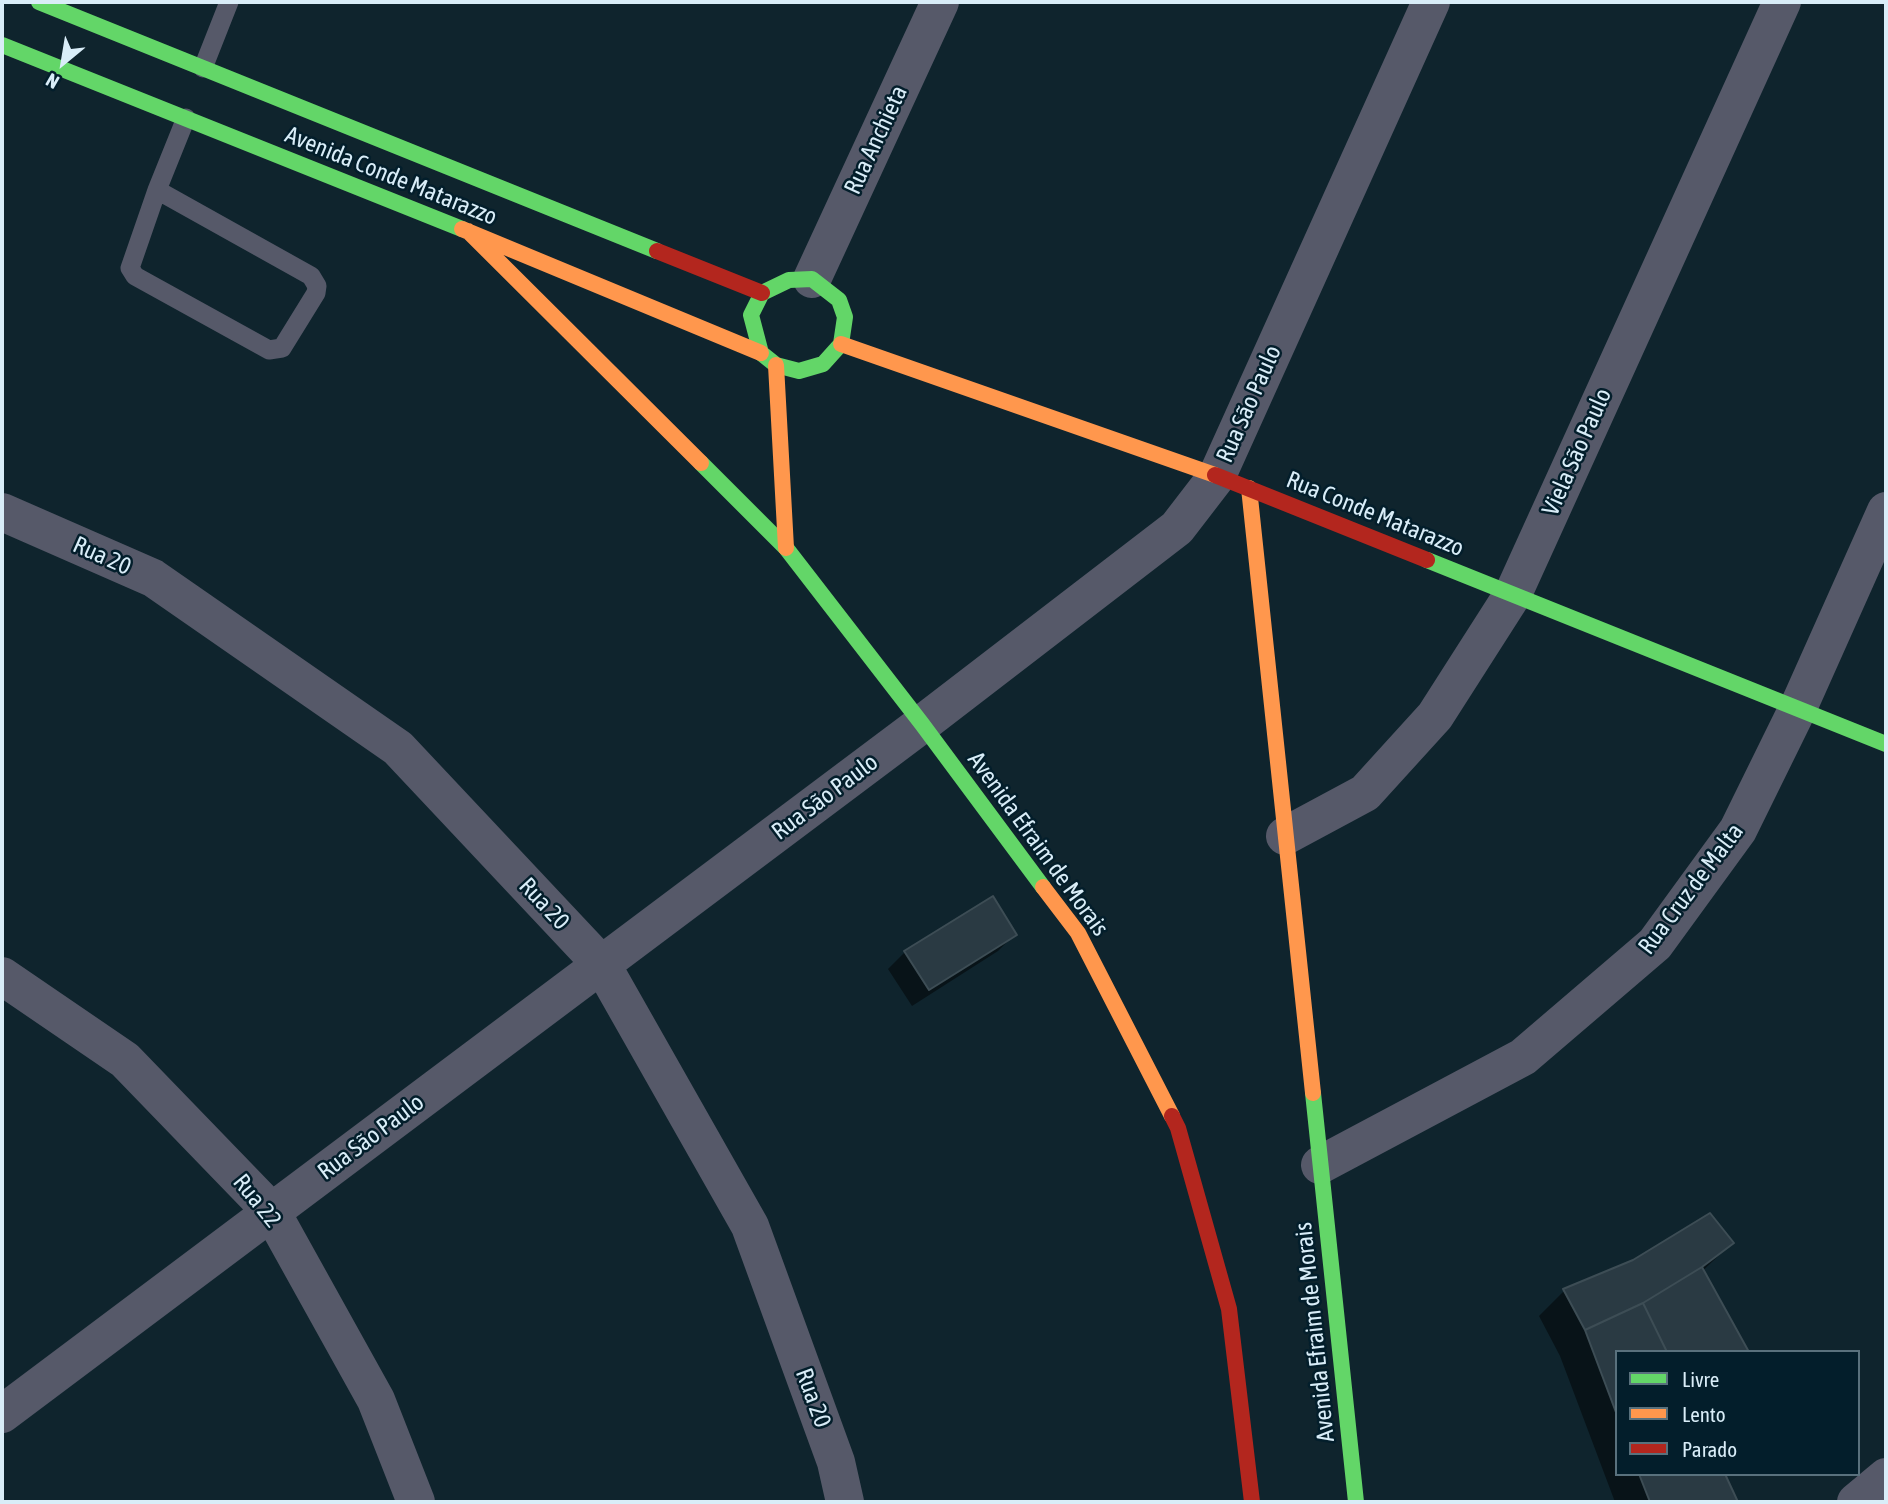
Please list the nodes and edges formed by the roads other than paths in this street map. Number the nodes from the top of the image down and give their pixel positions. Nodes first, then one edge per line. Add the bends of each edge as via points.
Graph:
1 (39, 2) edge
2 (229, 2) edge
3 (940, 2) edge
4 (1431, 2) edge
5 (1782, 2) edge
6 (2, 45) edge
7 (200, 75) junction
8 (189, 112) junction
9 (157, 190) junction
10 (468, 232) junction
11 (812, 279) junction
12 (762, 293) junction
13 (841, 344) junction
14 (761, 353) junction
15 (776, 365) junction
16 (1233, 482) junction
17 (1886, 511) edge
18 (2, 512) edge
19 (786, 548) junction
20 (1513, 594) junction
21 (1798, 708) junction
22 (922, 724) junction
23 (1886, 744) edge
24 (1286, 836) junction
25 (602, 965) junction
26 (2, 976) edge
27 (1320, 1165) junction
28 (271, 1212) junction
29 (2, 1414) edge
30 (1886, 1478) edge
31 (416, 1502) edge
32 (845, 1502) edge
33 (1252, 1502) edge
34 (1356, 1502) edge
35 (1856, 1502) edge

1 - 7 street, Avenida Conde Matarazzo
2 - 7 lane
3 - 11 street, Rua Anchieta
4 - 16 street, Rua São Paulo
5 - 20 street, Viela São Paulo
6 - 8 street, Avenida Conde Matarazzo
7 - 12 street, Avenida Conde Matarazzo
8 - 9 lane
8 - 10 street, Avenida Conde Matarazzo
9 - 9 lane via 311,276 316,293 282,348 269,349 133,274 130,268
10 - 14 street, Avenida Conde Matarazzo
10 - 19 street, Avenida Efraim de Morais
11 - 12 street via 789,281
11 - 13 street via 839,300 845,317
12 - 14 street via 751,315
13 - 15 street via 823,363 799,371
13 - 16 street, Rua Conde Matarazzo
14 - 15 street
15 - 19 street
16 - 20 street, Rua Conde Matarazzo
16 - 22 street, Rua São Paulo
16 - 24 street, Avenida Efraim de Morais
17 - 21 street, Rua Cruz de Malta
18 - 25 street, Rua 20 via 153,578 398,748
19 - 22 street, Avenida Efraim de Morais
20 - 21 street, Rua Conde Matarazzo
20 - 24 street, Viela São Paulo via 1435,716 1365,793
21 - 23 street, Rua Conde Matarazzo
21 - 27 street, Rua Cruz de Malta via 1738,830 1655,944 1523,1057
22 - 25 street, Rua São Paulo
22 - 33 street, Avenida Efraim de Morais via 1078,933 1178,1128 1229,1309
24 - 27 street, Avenida Efraim de Morais
25 - 28 street, Rua São Paulo
25 - 32 street, Rua 20 via 750,1226 836,1462
26 - 28 street, Rua 22 via 125,1060
27 - 34 street, Avenida Efraim de Morais
28 - 29 street, Rua São Paulo
28 - 31 street, Rua 22 via 376,1400
30 - 35 street

